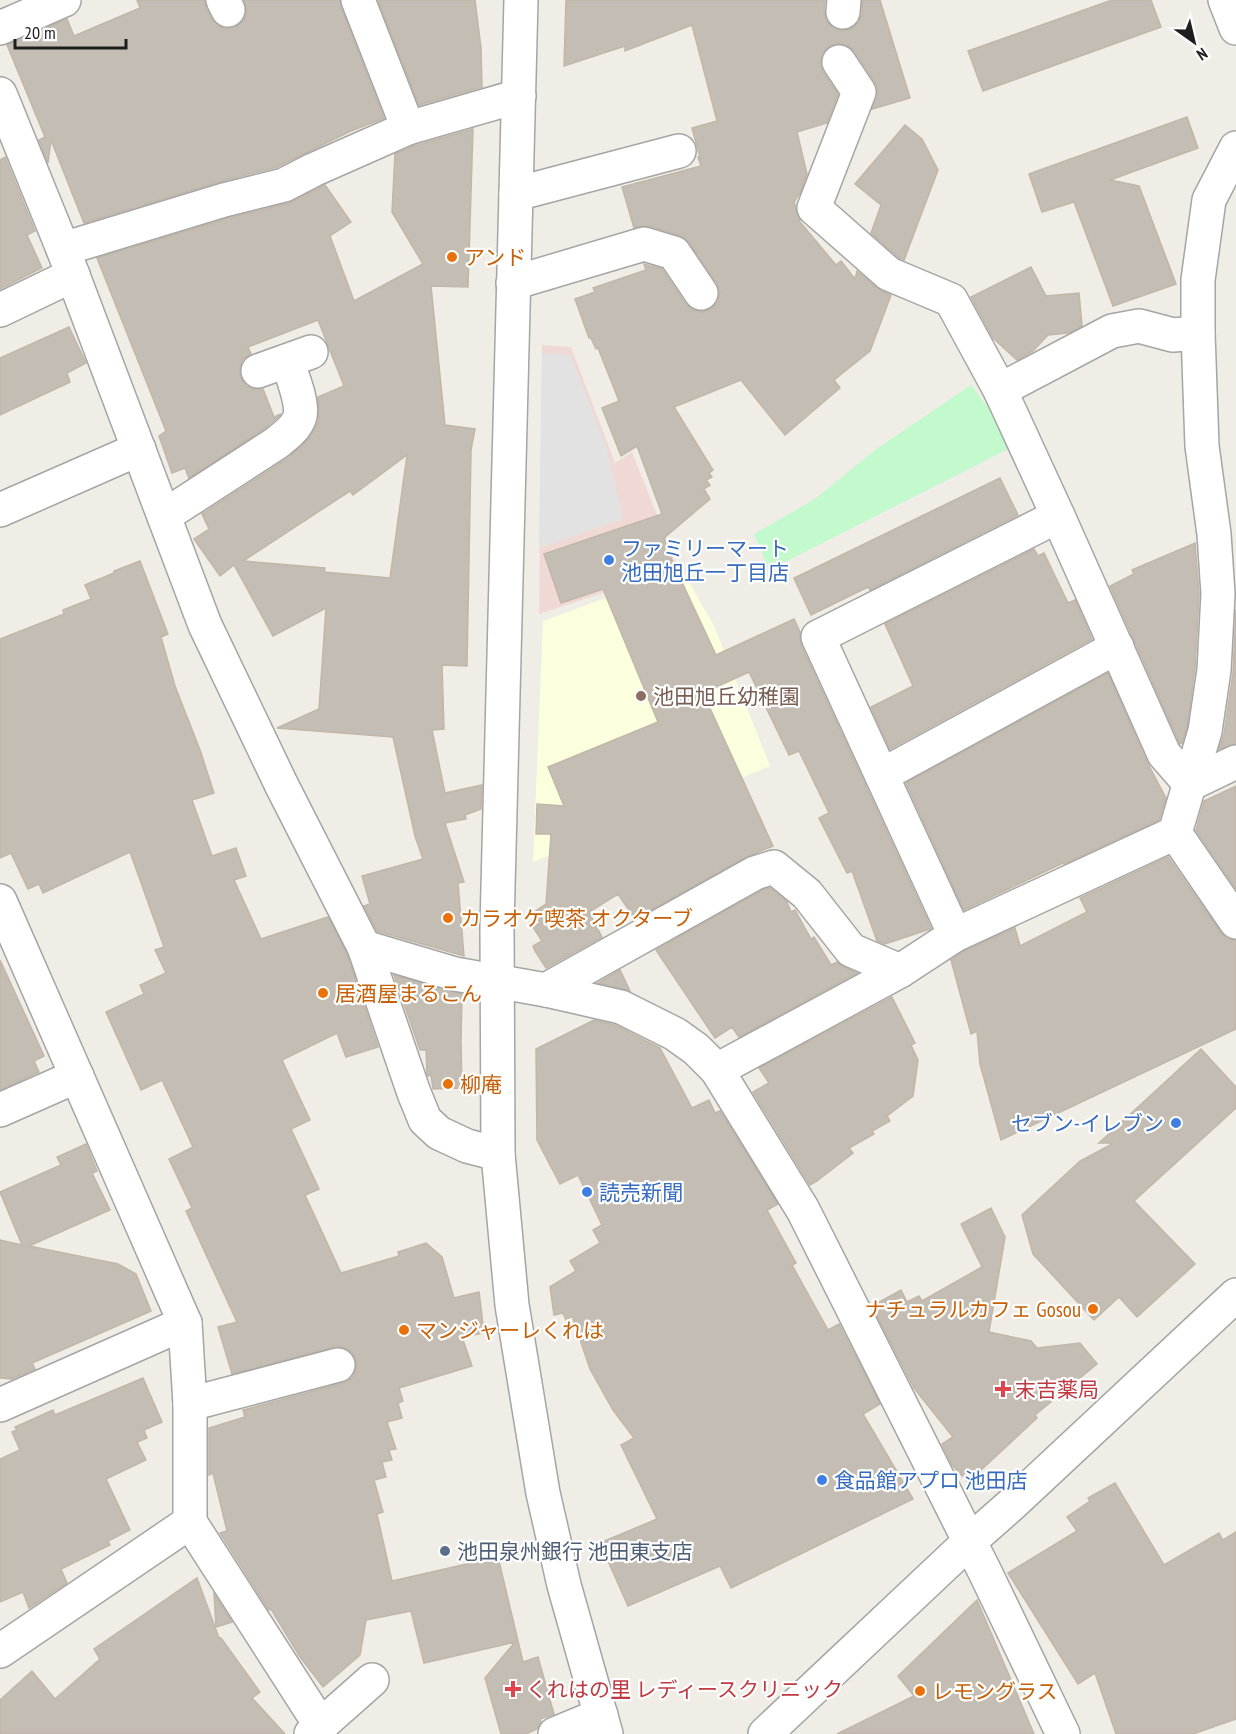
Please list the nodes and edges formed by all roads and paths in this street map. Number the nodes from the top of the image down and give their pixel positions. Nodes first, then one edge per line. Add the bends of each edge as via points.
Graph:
1 (64, 0) edge
2 (358, 0) edge
3 (520, 0) edge
4 (0, 28) edge
5 (839, 62) dead end
6 (0, 94) edge
7 (519, 96) junction
8 (408, 128) junction
9 (1236, 148) edge
10 (679, 151) dead end
11 (516, 194) junction
12 (68, 262) junction
13 (513, 283) junction
14 (700, 294) dead end
15 (0, 310) edge
16 (1198, 333) junction
17 (285, 362) dead end
18 (1000, 390) junction
19 (139, 449) junction
20 (0, 510) edge
21 (164, 516) junction
22 (1058, 516) junction
23 (1117, 648) junction
24 (1236, 762) edge
25 (882, 775) junction
26 (1190, 784) junction
27 (1175, 833) junction
28 (0, 901) edge
29 (1236, 922) edge
30 (955, 935) junction
31 (364, 947) junction
32 (900, 970) junction
33 (497, 982) junction
34 (546, 990) junction
35 (717, 1070) junction
36 (76, 1076) junction
37 (0, 1110) edge
38 (498, 1154) junction
39 (1236, 1295) edge
40 (185, 1323) junction
41 (338, 1365) dead end
42 (190, 1404) junction
43 (0, 1405) edge
44 (190, 1522) junction
45 (969, 1542) junction
46 (0, 1651) edge
47 (372, 1680) dead end
48 (604, 1725) edge
49 (316, 1730) edge
50 (555, 1734) edge
51 (765, 1734) edge
52 (1064, 1734) edge

1 - 4 street
2 - 8 street
3 - 7 street
5 - 18 street via 859,92 814,207 890,274 951,300
6 - 12 street
7 - 8 street
7 - 11 street
8 - 12 street via 284,185 220,188
9 - 16 street via 1209,200 1198,280
10 - 11 street
11 - 13 street
12 - 15 street
12 - 19 street
13 - 14 street via 644,244 674,253
13 - 33 street
16 - 18 street via 1173,335 1139,326 1112,331
16 - 26 street via 1202,446 1218,594 1214,670 1205,731
17 - 21 street via 300,404 300,418 289,433
18 - 22 street
19 - 20 street
19 - 21 street
21 - 31 street via 205,625
22 - 23 street
22 - 25 street via 818,637
23 - 25 street
23 - 26 street via 1164,754
24 - 26 street
25 - 30 street
26 - 27 street
27 - 29 street
27 - 30 street
28 - 36 street
30 - 32 street
31 - 33 street
31 - 38 street via 425,1120 439,1133
32 - 34 street via 851,950 807,894 774,867 755,873
32 - 35 street
33 - 34 street
33 - 38 street
34 - 35 street via 621,1007 675,1034
35 - 45 street via 803,1210
36 - 37 street
36 - 40 street
38 - 48 street via 512,1305 543,1493 564,1585
39 - 45 street
40 - 42 street
40 - 43 street
41 - 42 street
42 - 44 street
44 - 46 street
44 - 49 street
45 - 51 street
45 - 52 street
47 - 49 street
48 - 50 street

